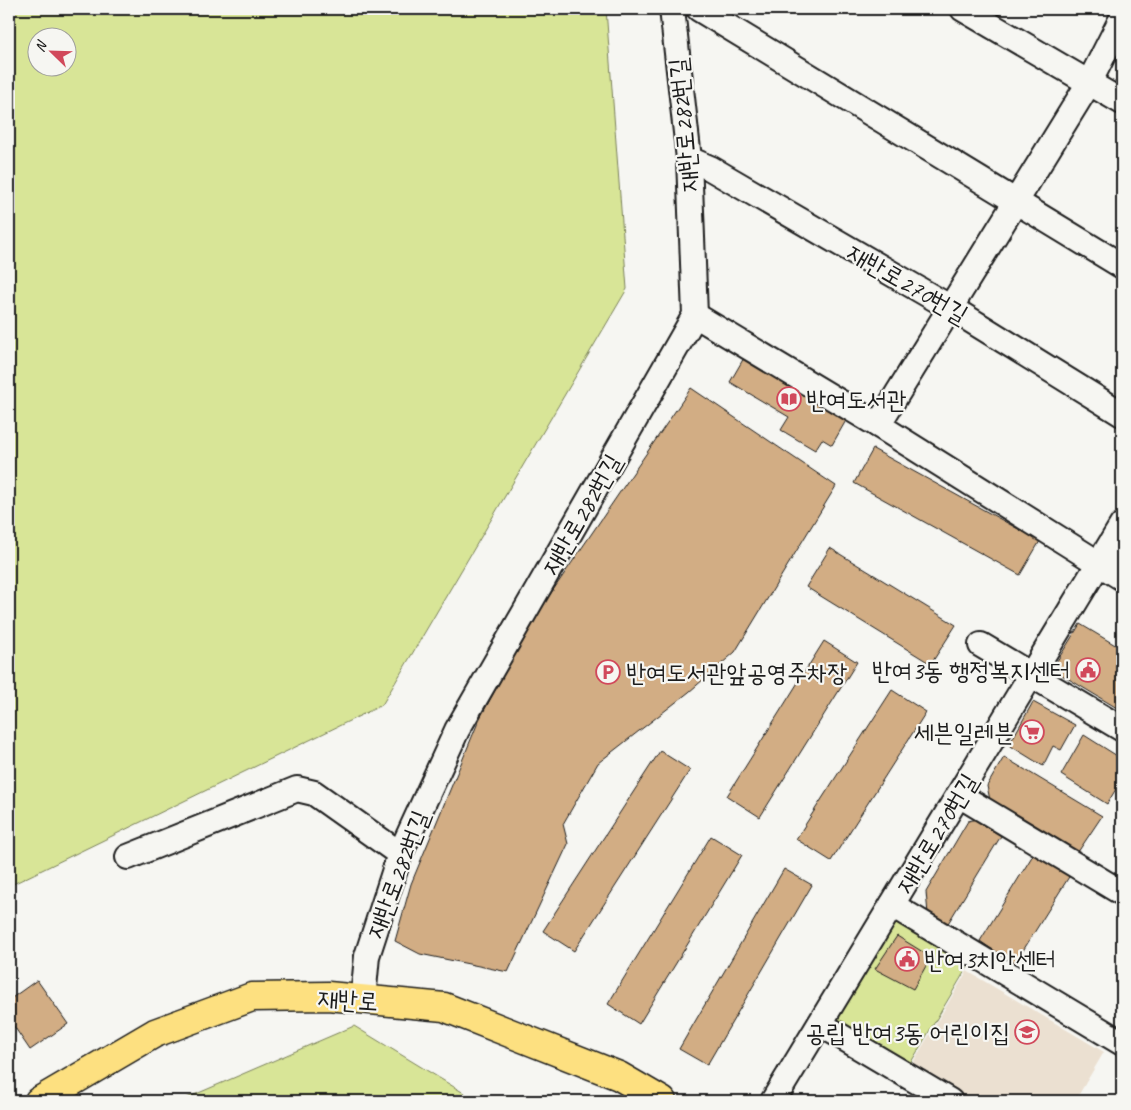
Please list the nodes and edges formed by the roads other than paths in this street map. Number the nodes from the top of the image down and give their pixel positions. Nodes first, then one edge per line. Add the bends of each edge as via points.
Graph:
1 (672, 9) edge
2 (699, 9) edge
3 (963, 9) edge
4 (1122, 18) edge
5 (1089, 83) junction
6 (1122, 102) edge
7 (689, 159) junction
8 (1017, 201) junction
9 (1122, 266) edge
10 (951, 308) junction
11 (695, 315) junction
12 (1122, 414) edge
13 (878, 425) junction
14 (1122, 525) edge
15 (1099, 564) junction
16 (1122, 578) edge
17 (981, 645) dead end
18 (1031, 675) junction
19 (1122, 730) edge
20 (959, 795) junction
21 (400, 854) junction
22 (128, 857) dead end
23 (1122, 894) edge
24 (892, 905) junction
25 (363, 999) junction
26 (820, 1024) junction
27 (1122, 1043) edge
28 (39, 1101) edge
29 (662, 1101) edge
30 (773, 1101) edge
31 (950, 1101) edge

1 - 7 street, 재반로282번길
2 - 8 street
3 - 5 street
4 - 5 street
5 - 6 street
5 - 8 street
7 - 10 street, 재반로270번길 via 710,168
7 - 11 street, 재반로282번길
8 - 9 street
8 - 10 street
10 - 12 street, 재반로270번길
10 - 13 street
11 - 13 street
11 - 21 street, 재반로282번길 via 457,730
13 - 15 street
14 - 15 street, 재반로270번길
15 - 16 street
15 - 18 street, 재반로270번길
17 - 18 street
18 - 19 street
18 - 20 street, 재반로270번길
20 - 23 street
20 - 24 street, 재반로270번길
21 - 22 street via 314,793 297,789
21 - 25 street, 재반로282번길 via 367,956
24 - 26 street, 재반로270번길
24 - 27 street
25 - 28 main road, 재반로 via 252,996 156,1033
25 - 29 main road, 재반로 via 444,1007 619,1076
26 - 30 street, 재반로270번길
26 - 31 street

